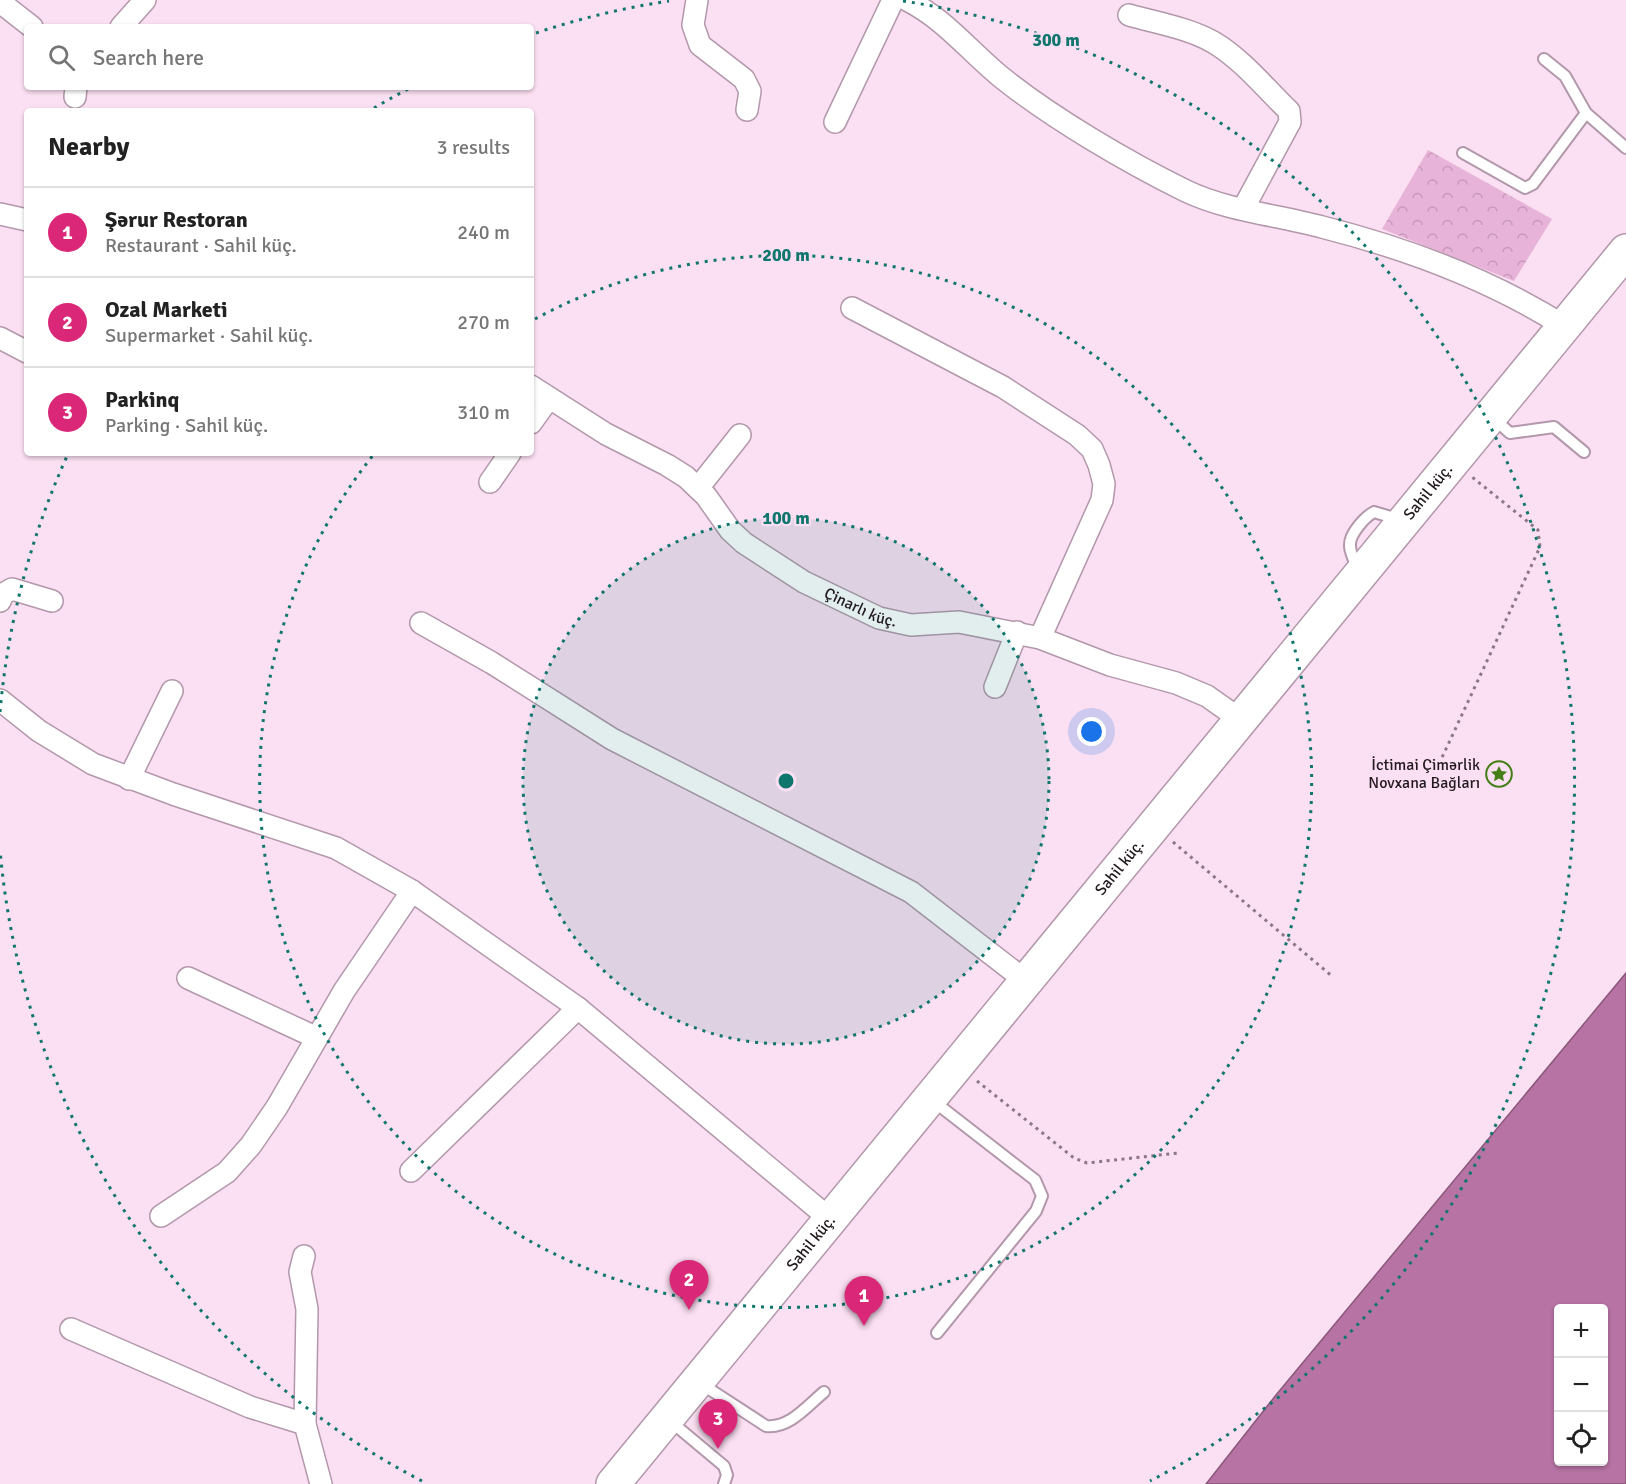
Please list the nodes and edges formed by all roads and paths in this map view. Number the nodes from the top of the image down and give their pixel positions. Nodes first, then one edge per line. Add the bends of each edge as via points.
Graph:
1 (145, 0) edge
2 (697, 0) edge
3 (893, 0) edge
4 (907, 0) edge
5 (0, 2) edge
6 (1129, 15) dead end
7 (28, 24) edge
8 (124, 24) edge
9 (1544, 59) dead end
10 (747, 110) dead end
11 (1586, 113) junction
12 (835, 122) dead end
13 (1626, 148) edge
14 (1463, 153) dead end
15 (1243, 209) junction
16 (0, 214) edge
17 (24, 219) edge
18 (1626, 251) edge
19 (852, 308) dead end
20 (1564, 326) junction
21 (0, 338) edge
22 (24, 350) edge
23 (540, 392) edge
24 (534, 413) edge
25 (1490, 416) junction
26 (740, 435) dead end
27 (1584, 452) dead end
28 (508, 456) edge
29 (1453, 462) junction
30 (490, 482) dead end
31 (698, 488) junction
32 (0, 601) edge
33 (52, 601) dead end
34 (421, 623) dead end
35 (1017, 632) junction
36 (1040, 638) junction
37 (995, 687) dead end
38 (172, 691) dead end
39 (0, 700) edge
40 (1241, 720) junction
41 (1439, 764) dead end
42 (129, 779) junction
43 (1154, 825) junction
44 (412, 891) junction
45 (1333, 977) dead end
46 (188, 978) dead end
47 (1026, 981) junction
48 (578, 1008) junction
49 (315, 1038) junction
50 (956, 1065) junction
51 (930, 1098) junction
52 (1178, 1153) dead end
53 (411, 1171) dead end
54 (161, 1216) dead end
55 (831, 1219) junction
56 (304, 1256) dead end
57 (71, 1329) dead end
58 (937, 1333) dead end
59 (697, 1381) junction
60 (824, 1392) dead end
61 (667, 1418) junction
62 (305, 1424) junction
63 (321, 1484) edge
64 (613, 1484) edge
65 (724, 1484) edge

1 - 8 street
2 - 10 street via 693,25 700,45 744,79 750,91
3 - 12 street
4 - 15 street via 928,11 999,76 1064,121 1188,192
5 - 7 street
6 - 15 street via 1213,42 1289,111 1290,122
9 - 11 lane via 1565,76
11 - 13 lane
11 - 14 lane via 1533,184 1525,188
15 - 20 street via 1399,249 1517,298
16 - 17 street
18 - 20 main road, Sahil küç.
19 - 36 street via 1003,387 1092,449 1104,484 1102,500
20 - 25 main road, Sahil küç.
21 - 22 street
23 - 24 street
23 - 31 street, Çinarlı küç. via 606,435 667,465
25 - 27 lane via 1510,433 1554,427
25 - 29 main road, Sahil küç.
26 - 31 street
28 - 30 street
29 - 40 main road, Sahil küç.
29 - 41 path via 1538,530 1540,547
31 - 35 street, Çinarlı küç. via 744,543 804,582 879,618 911,625 959,622
32 - 33 street via 12,589
34 - 47 street via 612,739 911,892
35 - 36 street, Çinarlı küç.
35 - 37 street
36 - 40 street, Çinarlı küç. via 1110,665 1176,683 1207,696
38 - 42 street
39 - 42 street via 70,751
40 - 43 main road, Sahil küç.
42 - 44 street via 336,848
43 - 45 path
43 - 47 main road, Sahil küç.
44 - 48 street
44 - 49 street
46 - 49 street
47 - 50 main road, Sahil küç.
48 - 53 street
48 - 55 street
49 - 54 street via 251,1145 226,1173
50 - 51 main road, Sahil küç.
50 - 52 path via 1074,1158 1087,1163
51 - 55 main road, Sahil küç.
51 - 58 lane via 1035,1180 1042,1196 1036,1211
55 - 59 main road, Sahil küç.
56 - 62 street via 300,1272 307,1309
57 - 62 street via 250,1407
59 - 60 lane via 766,1426 776,1427 785,1425
59 - 61 main road, Sahil küç.
61 - 64 main road, Sahil küç.
61 - 65 lane via 724,1466
62 - 63 street

